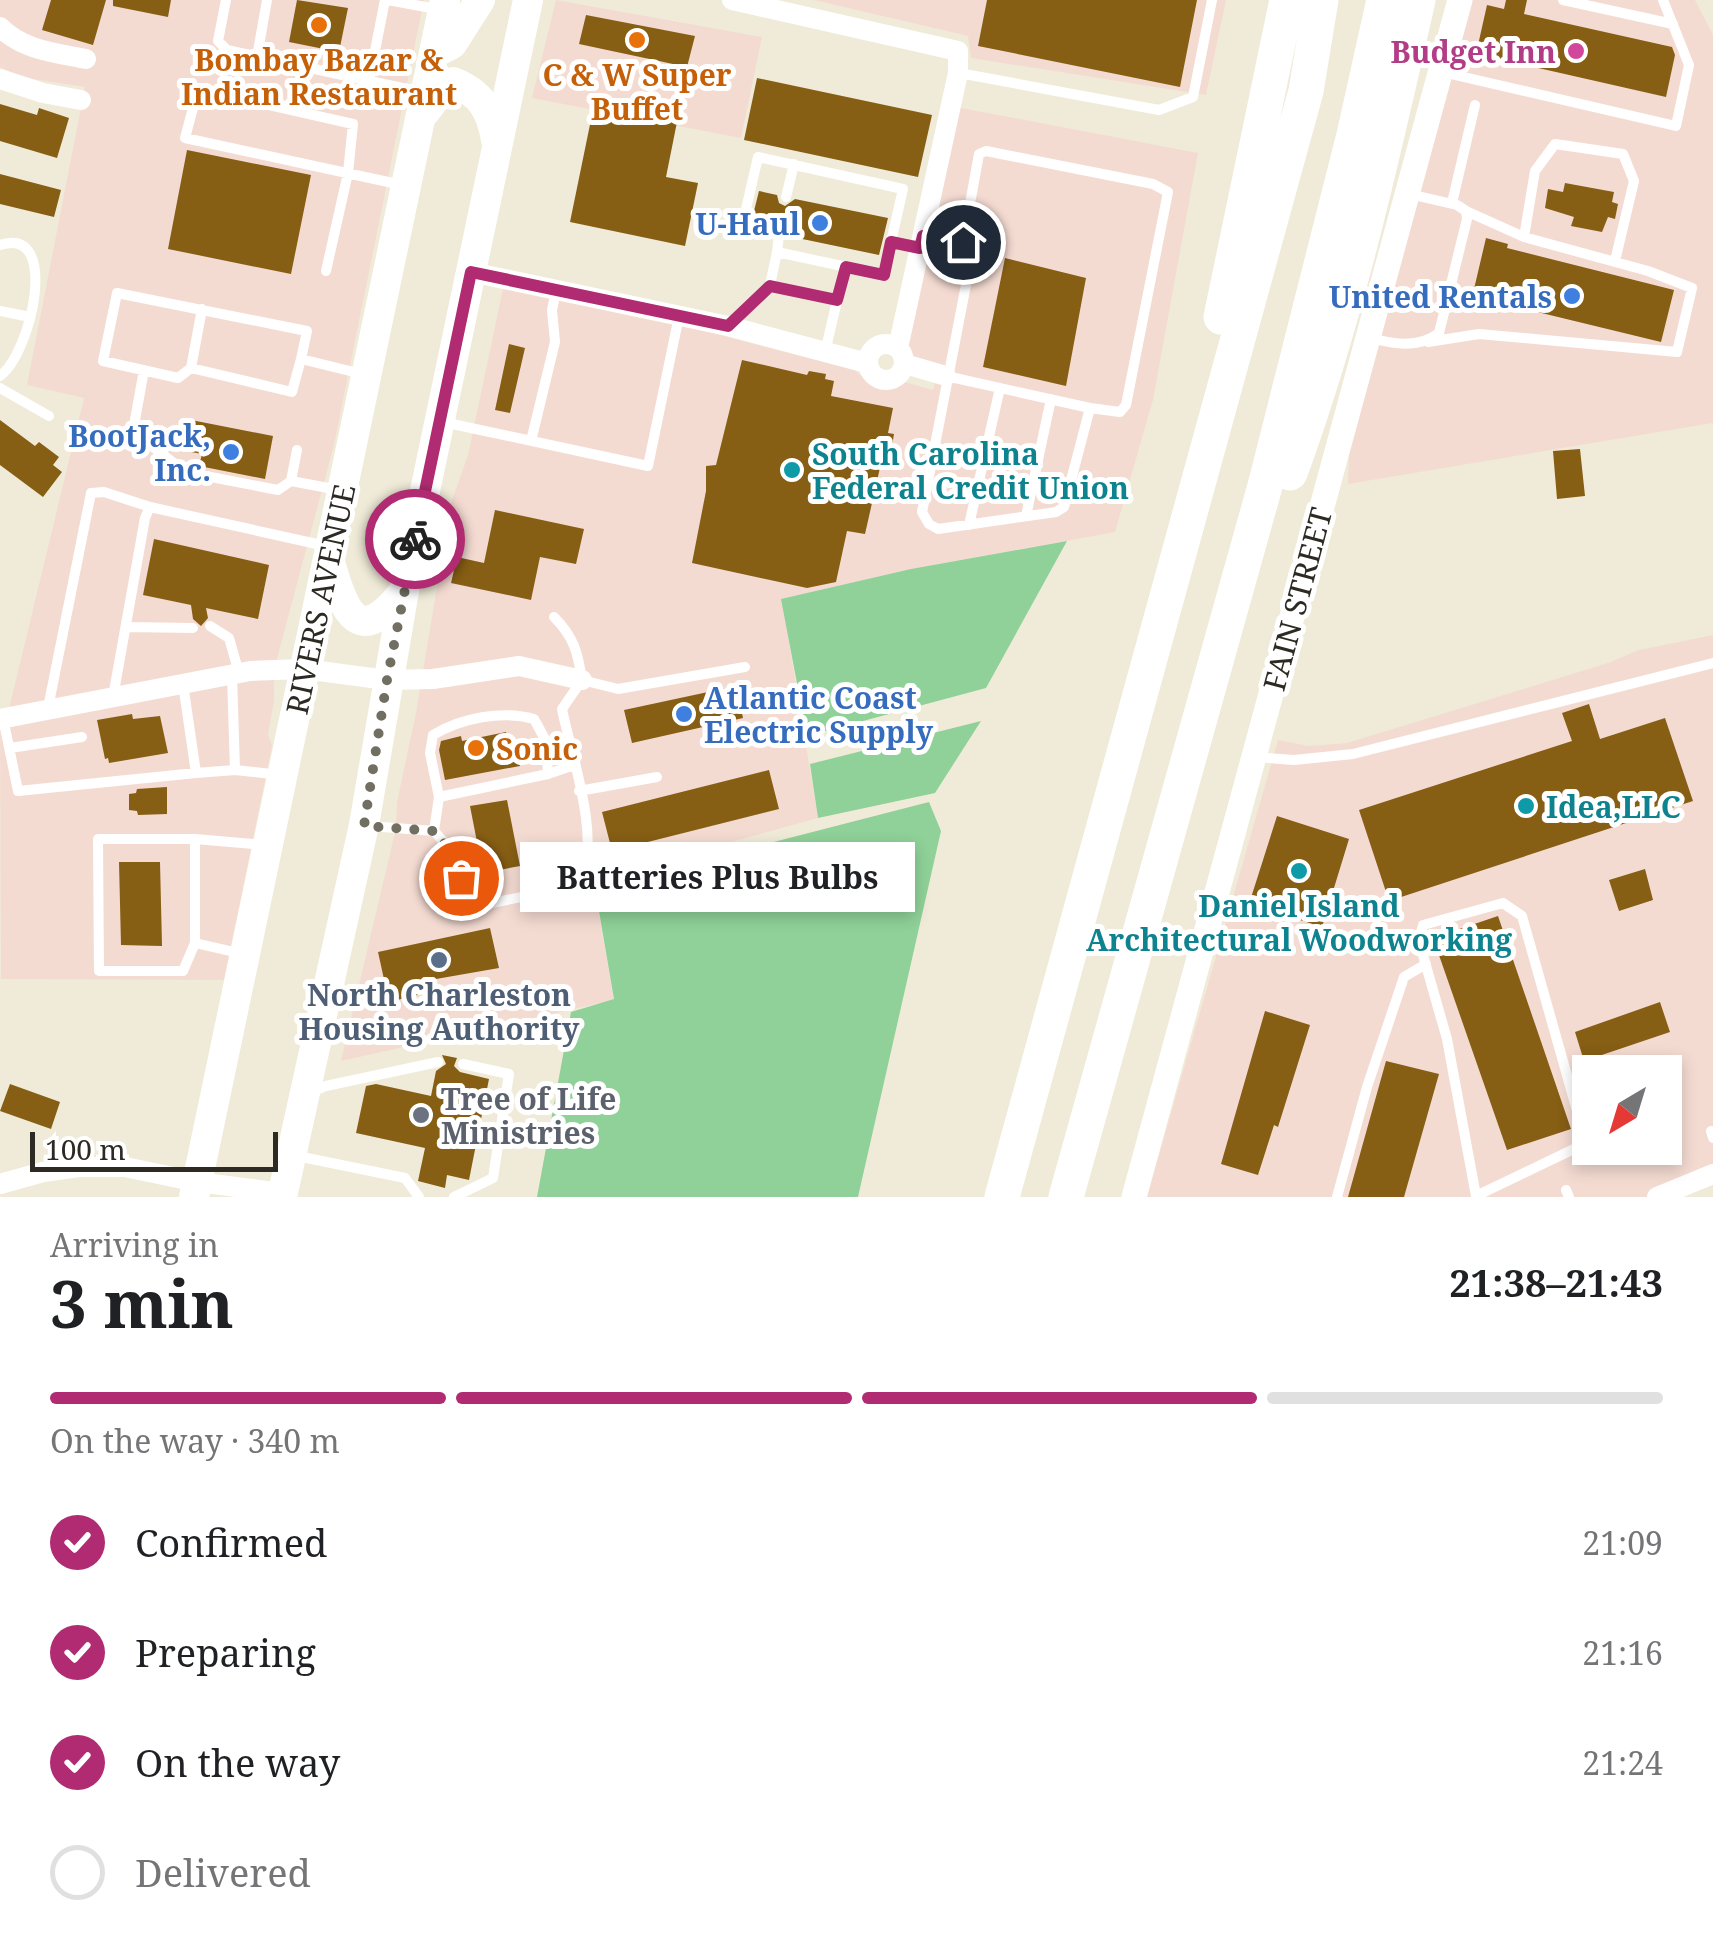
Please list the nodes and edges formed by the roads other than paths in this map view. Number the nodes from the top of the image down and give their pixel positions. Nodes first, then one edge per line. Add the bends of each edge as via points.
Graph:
1 (226, 0) edge
2 (268, 0) edge
3 (387, 0) edge
4 (480, 0) edge
5 (528, 0) edge
6 (1212, 0) edge
7 (1287, 0) edge
8 (1322, 0) edge
9 (1384, 0) edge
10 (1418, 0) edge
11 (1460, 0) edge
12 (1563, 0) edge
13 (1663, 0) edge
14 (740, 1) edge
15 (444, 5) edge
16 (1674, 24) junction
17 (0, 27) edge
18 (436, 52) junction
19 (257, 57) junction
20 (86, 59) dead end
21 (1441, 72) junction
22 (958, 73) junction
23 (0, 79) edge
24 (368, 81) junction
25 (81, 100) dead end
26 (424, 105) junction
27 (1474, 105) dead end
28 (498, 148) junction
29 (794, 164) junction
30 (348, 173) junction
31 (408, 186) junction
32 (1407, 194) junction
33 (786, 197) dead end
34 (1452, 203) junction
35 (1466, 211) junction
36 (742, 222) dead end
37 (779, 234) dead end
38 (1524, 237) junction
39 (891, 242) junction
40 (922, 242) junction
41 (963, 242) junction
42 (0, 245) edge
43 (777, 252) junction
44 (1615, 261) junction
45 (846, 267) junction
46 (326, 272) dead end
47 (471, 272) junction
48 (770, 286) junction
49 (557, 290) junction
50 (837, 300) junction
51 (202, 309) junction
52 (0, 311) edge
53 (679, 316) junction
54 (30, 317) junction
55 (728, 326) junction
56 (1369, 338) junction
57 (1428, 342) junction
58 (825, 352) junction
59 (902, 356) junction
60 (301, 359) junction
61 (868, 363) junction
62 (191, 368) junction
63 (144, 370) junction
64 (368, 375) junction
65 (0, 376) edge
66 (946, 376) junction
67 (0, 388) edge
68 (1000, 388) junction
69 (1051, 399) junction
70 (1090, 408) junction
71 (49, 416) dead end
72 (440, 421) junction
73 (531, 441) junction
74 (297, 450) dead end
75 (291, 481) junction
76 (344, 491) junction
77 (150, 506) junction
78 (1026, 516) junction
79 (969, 524) junction
80 (331, 553) junction
81 (404, 590) junction
82 (554, 618) dead end
83 (210, 626) dead end
84 (126, 627) junction
85 (194, 628) dead end
86 (1218, 655) junction
87 (1151, 659) junction
88 (1713, 663) edge
89 (745, 667) dead end
90 (304, 670) junction
91 (235, 674) junction
92 (387, 680) junction
93 (582, 680) junction
94 (184, 684) junction
95 (113, 697) junction
96 (48, 710) junction
97 (1, 718) edge
98 (82, 737) dead end
99 (10, 748) junction
100 (1254, 756) junction
101 (574, 765) junction
102 (235, 770) junction
103 (196, 772) junction
104 (548, 774) junction
105 (282, 775) junction
106 (657, 777) dead end
107 (579, 791) junction
108 (439, 797) junction
109 (364, 826) junction
110 (434, 831) junction
111 (196, 839) junction
112 (267, 846) junction
113 (195, 944) junction
114 (244, 954) junction
115 (1426, 964) junction
116 (438, 1062) dead end
117 (462, 1064) dead end
118 (304, 1096) junction
119 (292, 1156) junction
120 (1713, 1174) edge
121 (0, 1184) edge
122 (196, 1190) edge
123 (286, 1196) edge
124 (419, 1197) edge
125 (454, 1197) edge
126 (1002, 1197) edge
127 (1066, 1197) edge
128 (1134, 1197) edge
129 (1337, 1197) edge
130 (1476, 1197) edge
131 (1658, 1197) edge

1 - 19 lane via 218,41
2 - 19 lane
3 - 15 lane
3 - 24 lane
4 - 18 main road via 452,44
5 - 28 main road
6 - 22 lane via 1193,97 1159,110
7 - 87 highway
8 - 87 highway via 1306,92
9 - 86 highway
10 - 86 highway via 1322,375
11 - 21 street, FAIN STREET
12 - 16 lane
13 - 16 lane
14 - 22 street via 958,50
15 - 18 main road, RIVERS AVENUE
16 - 21 lane via 1689,65 1676,126
17 - 20 street via 44,51
18 - 26 main road, RIVERS AVENUE
19 - 24 lane
21 - 32 street, FAIN STREET
22 - 40 street
23 - 25 street
24 - 26 lane
26 - 28 main road via 453,82 471,89 484,101
26 - 31 main road, RIVERS AVENUE
27 - 34 lane
28 - 47 main road
29 - 33 lane
29 - 36 lane via 758,157
29 - 39 lane via 903,189
30 - 30 lane via 185,138 198,89 353,124
30 - 31 lane
30 - 46 lane
31 - 64 main road, RIVERS AVENUE
32 - 34 lane
32 - 56 street, FAIN STREET
34 - 35 lane
35 - 38 lane
35 - 57 lane via 1438,333
37 - 43 lane
38 - 44 lane
38 - 44 lane via 1535,171 1555,144 1624,154 1634,181
39 - 40 lane
39 - 45 lane via 884,275
40 - 41 lane
40 - 59 street
41 - 66 lane via 972,254
41 - 70 lane via 979,154 986,151 1168,192 1126,405 1120,412
42 - 54 lane via 26,248 36,262
43 - 45 lane
43 - 48 lane
44 - 57 lane via 1692,288 1678,352 1479,334
45 - 50 lane
47 - 49 street
47 - 72 main road
48 - 50 lane
48 - 55 lane
49 - 53 street
49 - 73 lane via 556,342
50 - 58 lane
51 - 60 lane via 307,331
51 - 62 lane
51 - 63 lane via 118,293 103,361
52 - 54 lane
53 - 55 street
53 - 73 lane via 648,466
54 - 65 lane via 23,347
55 - 58 street
56 - 57 lane
56 - 100 street, FAIN STREET
58 - 61 street
59 - 61 street via 887,344 875,347
59 - 61 street via 894,379 872,374
59 - 66 street
60 - 62 lane via 292,392
60 - 64 lane
62 - 63 lane via 178,378
63 - 75 lane via 133,431 185,472 278,490
64 - 76 main road, RIVERS AVENUE
66 - 68 lane
66 - 79 lane via 922,512 938,529
67 - 71 lane
68 - 69 lane
68 - 79 lane
69 - 70 lane
69 - 78 lane
70 - 78 lane via 1064,507
72 - 73 lane
72 - 81 main road
74 - 75 lane
75 - 76 lane
76 - 80 main road, RIVERS AVENUE
77 - 80 lane
77 - 84 lane
77 - 96 lane via 91,493
78 - 79 lane
80 - 81 main road via 340,602 354,616 366,621 385,615
80 - 90 main road, RIVERS AVENUE
81 - 92 main road
82 - 93 lane via 570,634
83 - 91 lane via 229,638
84 - 85 lane
84 - 95 lane
86 - 127 highway
87 - 126 highway
88 - 100 lane via 1353,754
89 - 93 lane via 618,689
90 - 91 street
90 - 92 street
90 - 105 main road, RIVERS AVENUE
91 - 94 street
91 - 102 lane
92 - 93 street via 519,666
92 - 109 main road
93 - 101 lane via 562,709
94 - 95 street
94 - 103 lane
95 - 96 street
96 - 97 street
97 - 99 lane
98 - 99 lane
99 - 103 lane via 18,792
100 - 128 street, FAIN STREET
101 - 104 lane
101 - 107 lane
102 - 103 lane
102 - 105 lane
104 - 108 lane
104 - 108 lane via 546,741 534,719 514,713 451,724 433,735 430,753
105 - 112 main road, RIVERS AVENUE
106 - 107 lane
107 - 110 lane via 588,864 581,879 556,890 482,905 466,895 450,850
108 - 110 lane
109 - 110 lane
109 - 118 main road
111 - 112 lane
111 - 113 lane
111 - 113 lane via 98,839 100,971 183,970
112 - 114 main road, RIVERS AVENUE
113 - 114 lane
114 - 122 main road, RIVERS AVENUE
115 - 129 lane via 1404,977
115 - 130 lane
115 - 130 lane via 1419,941 1423,926 1503,903 1522,916 1581,1124 1578,1148
116 - 118 lane
117 - 125 lane via 509,1074 493,1178
118 - 119 main road
119 - 123 main road
119 - 124 lane via 405,1178
120 - 131 street
121 - 122 street via 43,1172 125,1167
122 - 123 street

